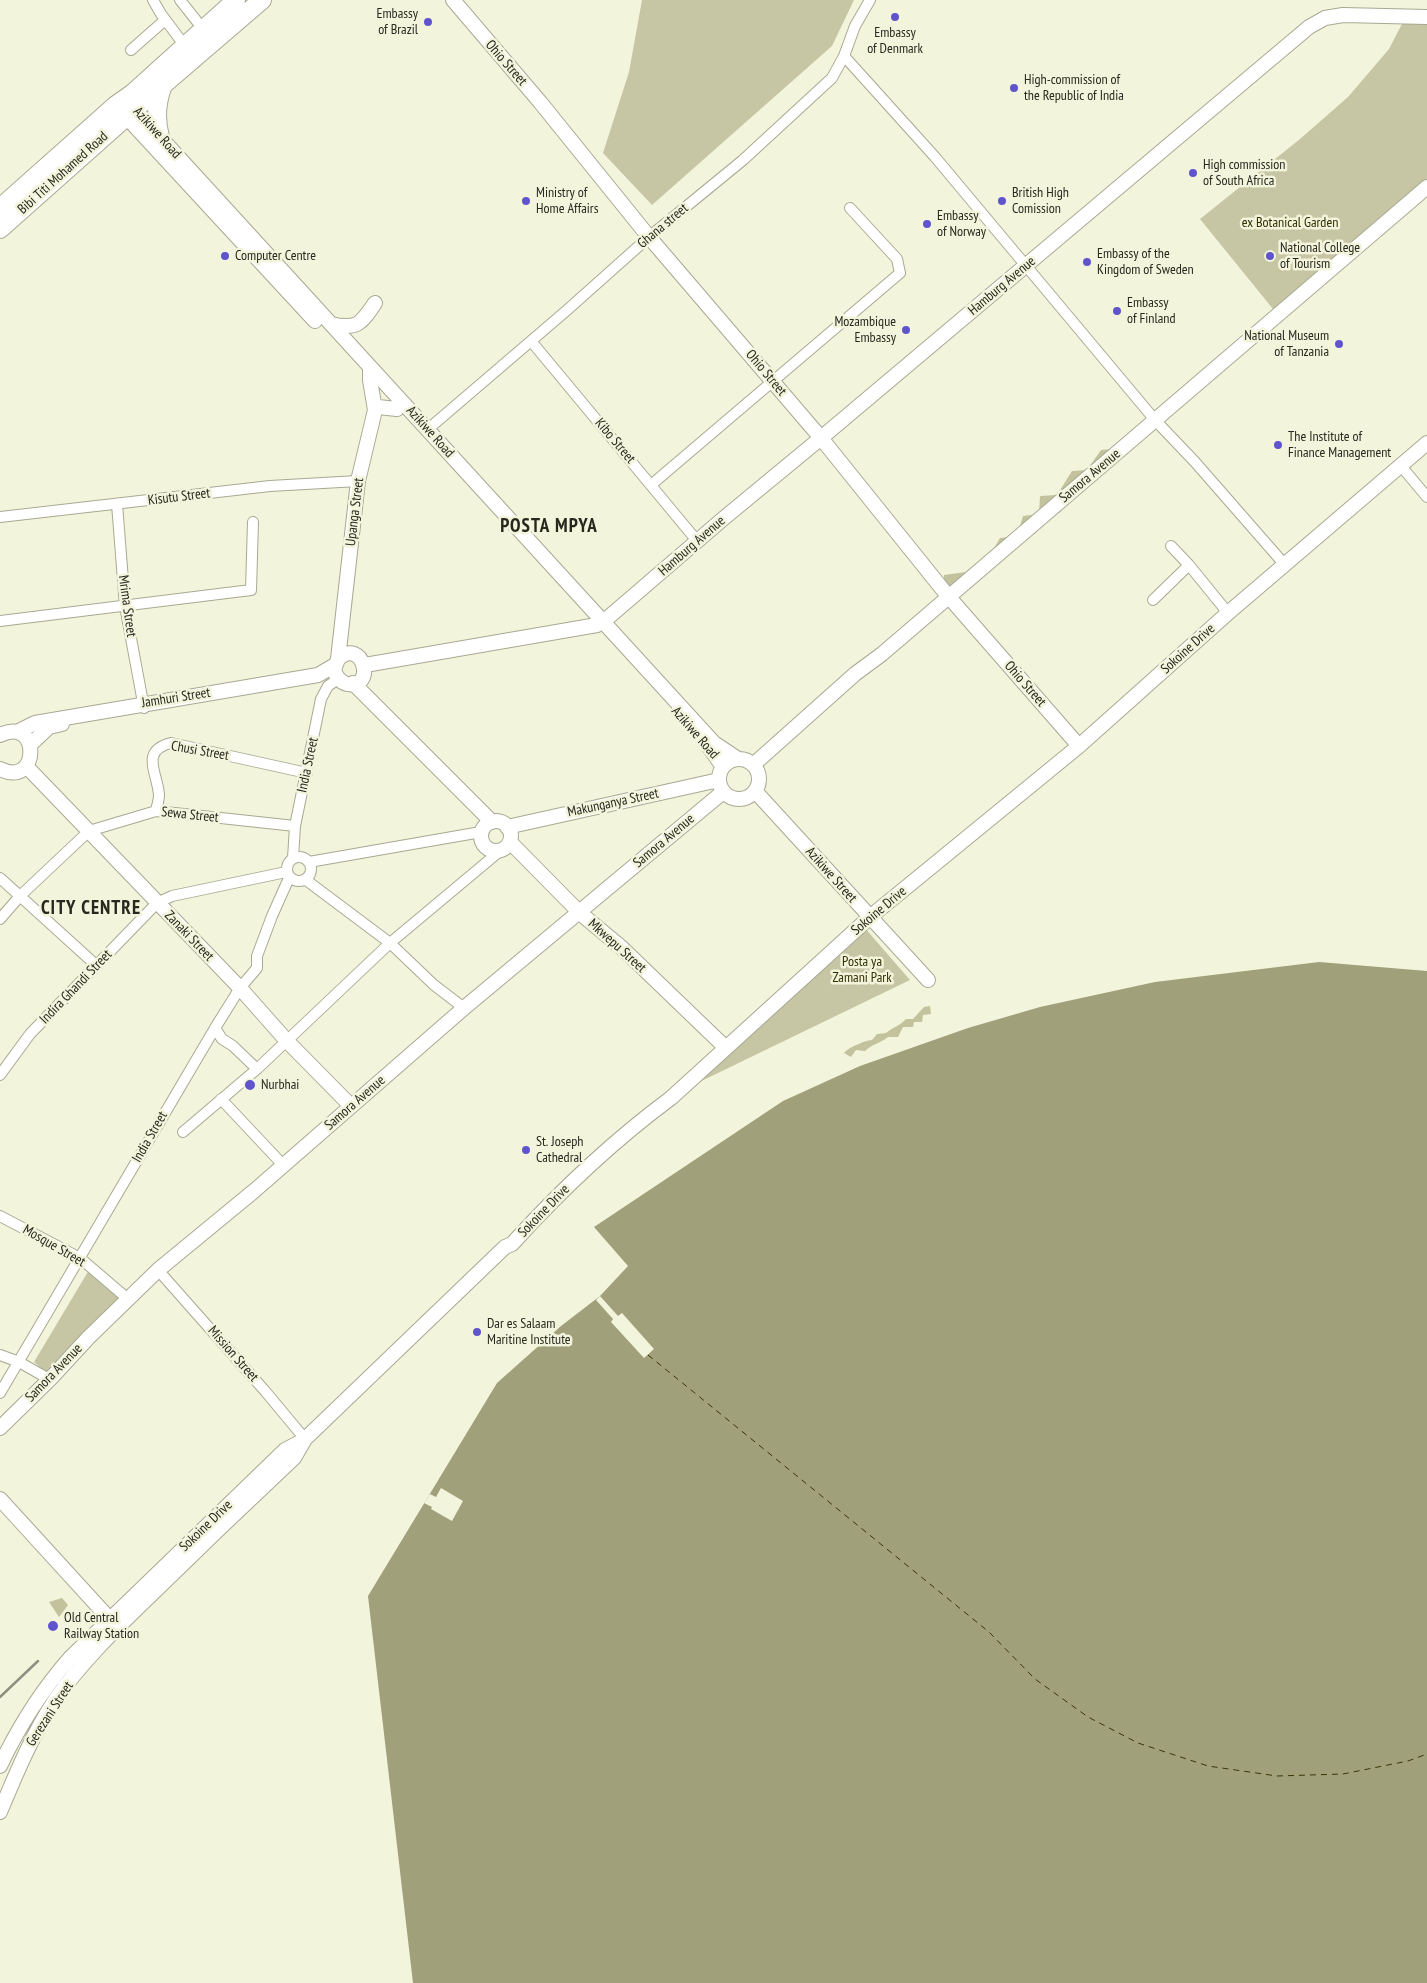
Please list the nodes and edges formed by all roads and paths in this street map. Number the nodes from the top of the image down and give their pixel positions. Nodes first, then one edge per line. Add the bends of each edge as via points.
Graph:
1 (154, 0) edge
2 (180, 0) edge
3 (236, 0) edge
4 (262, 0) edge
5 (453, 0) edge
6 (870, 0) edge
7 (1427, 17) edge
8 (165, 20) junction
9 (203, 29) junction
10 (185, 46) junction
11 (131, 50) dead end
12 (844, 56) junction
13 (163, 85) junction
14 (125, 107) junction
15 (160, 137) junction
16 (1427, 187) edge
17 (0, 208) edge
18 (850, 208) dead end
19 (0, 229) edge
20 (650, 237) junction
21 (1026, 266) junction
22 (376, 303) dead end
23 (331, 324) junction
24 (531, 341) junction
25 (370, 374) junction
26 (774, 381) junction
27 (397, 409) junction
28 (375, 410) junction
29 (1155, 420) junction
30 (428, 430) junction
31 (821, 438) junction
32 (1427, 443) edge
33 (1401, 466) junction
34 (358, 481) junction
35 (651, 485) junction
36 (1427, 497) edge
37 (117, 504) junction
38 (0, 517) edge
39 (253, 522) dead end
40 (698, 542) junction
41 (1171, 546) dead end
42 (1189, 565) junction
43 (1285, 565) junction
44 (948, 596) junction
45 (1153, 600) dead end
46 (126, 606) junction
47 (1228, 613) junction
48 (0, 621) edge
49 (600, 624) junction
50 (365, 665) junction
51 (339, 666) junction
52 (353, 683) junction
53 (144, 706) junction
54 (17, 732) junction
55 (0, 734) edge
56 (30, 745) junction
57 (1079, 746) junction
58 (738, 759) junction
59 (753, 765) junction
60 (26, 766) junction
61 (1, 770) edge
62 (307, 773) junction
63 (722, 779) junction
64 (755, 791) junction
65 (156, 811) junction
66 (295, 826) junction
67 (486, 827) junction
68 (508, 827) junction
69 (89, 831) junction
70 (505, 846) junction
71 (293, 858) junction
72 (309, 862) junction
73 (288, 875) junction
74 (1, 880) edge
75 (306, 880) junction
76 (20, 896) junction
77 (157, 903) junction
78 (580, 912) junction
79 (870, 917) junction
80 (0, 919) edge
81 (390, 943) junction
82 (97, 966) junction
83 (928, 980) dead end
84 (240, 988) junction
85 (464, 1008) junction
86 (215, 1028) junction
87 (286, 1040) junction
88 (726, 1048) junction
89 (257, 1069) junction
90 (0, 1075) edge
91 (221, 1099) junction
92 (351, 1106) junction
93 (183, 1132) dead end
94 (284, 1166) junction
95 (0, 1216) edge
96 (80, 1258) junction
97 (158, 1270) junction
98 (128, 1299) junction
99 (0, 1355) edge
100 (20, 1362) junction
101 (49, 1380) junction
102 (0, 1394) edge
103 (0, 1428) edge
104 (305, 1439) junction
105 (0, 1499) edge
106 (114, 1623) junction
107 (0, 1766) edge
108 (0, 1812) edge

1 - 8 street
2 - 9 street
3 - 9 highway, Bibi Titi Mohamed Road
4 - 13 highway, Bibi Titi Mohamed Road
5 - 20 street, Ohio Street
6 - 12 street, Ghana street via 855,26
7 - 21 street, Hamburg Avenue via 1343,15 1325,18 1309,26
8 - 10 street
8 - 11 street
9 - 10 highway, Bibi Titi Mohamed Road
10 - 14 highway, Bibi Titi Mohamed Road
12 - 20 street, Ghana street via 832,78 743,160
12 - 21 street via 935,157
13 - 14 highway, Bibi Titi Mohamed Road
13 - 15 highway via 156,119
14 - 15 street, Azikiwe Road
14 - 17 highway, Bibi Titi Mohamed Road
14 - 19 highway, Bibi Titi Mohamed Road
14 - 25 street, Azikiwe Road
15 - 23 street, Azikiwe Road
16 - 29 street, Samora Avenue
18 - 26 street via 897,259 900,273
20 - 24 street, Ghana street
20 - 26 street, Ohio Street
21 - 29 street
21 - 31 street, Hamburg Avenue
22 - 23 street via 357,325
23 - 25 street, Azikiwe Road
24 - 30 street, Ghana street
24 - 35 street, Kibo Street
25 - 27 street, Azikiwe Road
25 - 28 street, Upanga Street
25 - 30 street, Azikiwe Road
26 - 31 street, Ohio Street
26 - 35 street
27 - 28 street via 385,406
27 - 49 street, Azikiwe Road
28 - 34 street, Upanga Street
29 - 43 street
29 - 44 street, Samora Avenue
30 - 49 street, Azikiwe Road
31 - 40 street, Hamburg Avenue
31 - 44 street, Ohio Street
32 - 33 street, Sokoine Drive
33 - 36 street
33 - 43 street, Sokoine Drive
34 - 37 street, Kisutu Street via 270,486
34 - 51 street, Upanga Street
35 - 40 street, Kibo Street
37 - 38 street, Kisutu Street
37 - 46 street, Mrima Street
39 - 46 street via 251,590
40 - 49 street, Hamburg Avenue
41 - 42 street
42 - 45 street
42 - 47 street
43 - 47 street, Sokoine Drive
44 - 57 street, Ohio Street
44 - 59 street, Samora Avenue
46 - 48 street
46 - 53 street, Mrima Street
47 - 57 street, Sokoine Drive
49 - 50 street
49 - 58 street, Azikiwe Road via 714,743
49 - 63 street, Azikiwe Road via 712,749
50 - 51 street via 356,655
50 - 52 street via 362,677
51 - 52 street via 344,683
51 - 53 street, Jamhuri Street via 321,680
51 - 62 street, India Street via 322,699
52 - 67 street, Mkwepu Street
53 - 54 street, Jamhuri Street via 35,723
53 - 56 street, Jamhuri Street via 49,727
54 - 55 street, Jamhuri Street
54 - 56 street
56 - 60 street via 31,758
57 - 79 street, Sokoine Drive
58 - 59 street
58 - 63 street via 727,763
59 - 64 street via 759,776
60 - 61 street via 16,772
60 - 69 street, Zanaki Street
62 - 65 street, Chusi Street via 166,744 152,756 151,762 159,796
62 - 66 street, India Street
63 - 64 street via 728,796 741,799
63 - 68 street, Makunganya Street
63 - 78 street, Samora Avenue
64 - 79 street, Azikiwe Street
65 - 66 street, Sewa Street
65 - 69 street, Sewa Street
66 - 71 street, India Street
67 - 68 street, Mkwepu Street via 500,822
67 - 70 street, Mkwepu Street via 481,840 486,848 495,852
67 - 72 street
68 - 70 street via 511,834
69 - 76 street
69 - 77 street, Zanaki Street
70 - 78 street, Mkwepu Street
70 - 81 street
71 - 72 street via 302,857
71 - 73 street via 288,862
72 - 75 street via 310,875
73 - 75 street via 296,881
73 - 77 street via 172,896
73 - 84 street, India Street via 257,956 256,968
74 - 76 street
75 - 81 street
76 - 80 street
76 - 82 street
77 - 82 street, Indira Ghandi Street
77 - 84 street, Zanaki Street
78 - 85 street, Samora Avenue
78 - 88 street, Mkwepu Street
79 - 83 street, Azikiwe Street
79 - 88 street, Sokoine Drive
81 - 85 street
81 - 87 street
82 - 90 street, Indira Ghandi Street via 30,1034
84 - 86 street, India Street
84 - 87 street, Zanaki Street
85 - 92 street, Samora Avenue
86 - 89 street via 222,1039
86 - 96 street, India Street
87 - 89 street
87 - 92 street, Zanaki Street
88 - 104 street, Sokoine Drive via 558,1194 512,1244
89 - 91 street
91 - 93 street
91 - 94 street
92 - 94 street, Samora Avenue
94 - 97 street, Samora Avenue
95 - 96 street, Mosque Street
96 - 98 street, Mosque Street
96 - 100 street, India Street
97 - 98 street, Samora Avenue
97 - 104 street, Mission Street
98 - 101 street, Samora Avenue
99 - 100 street
100 - 101 street
100 - 102 street, India Street
101 - 103 street, Samora Avenue
104 - 106 street, Sokoine Drive via 285,1450
105 - 106 street
106 - 107 street, Gerezani Street via 70,1658 40,1694
106 - 108 street, Gerezani Street via 56,1700 26,1751

